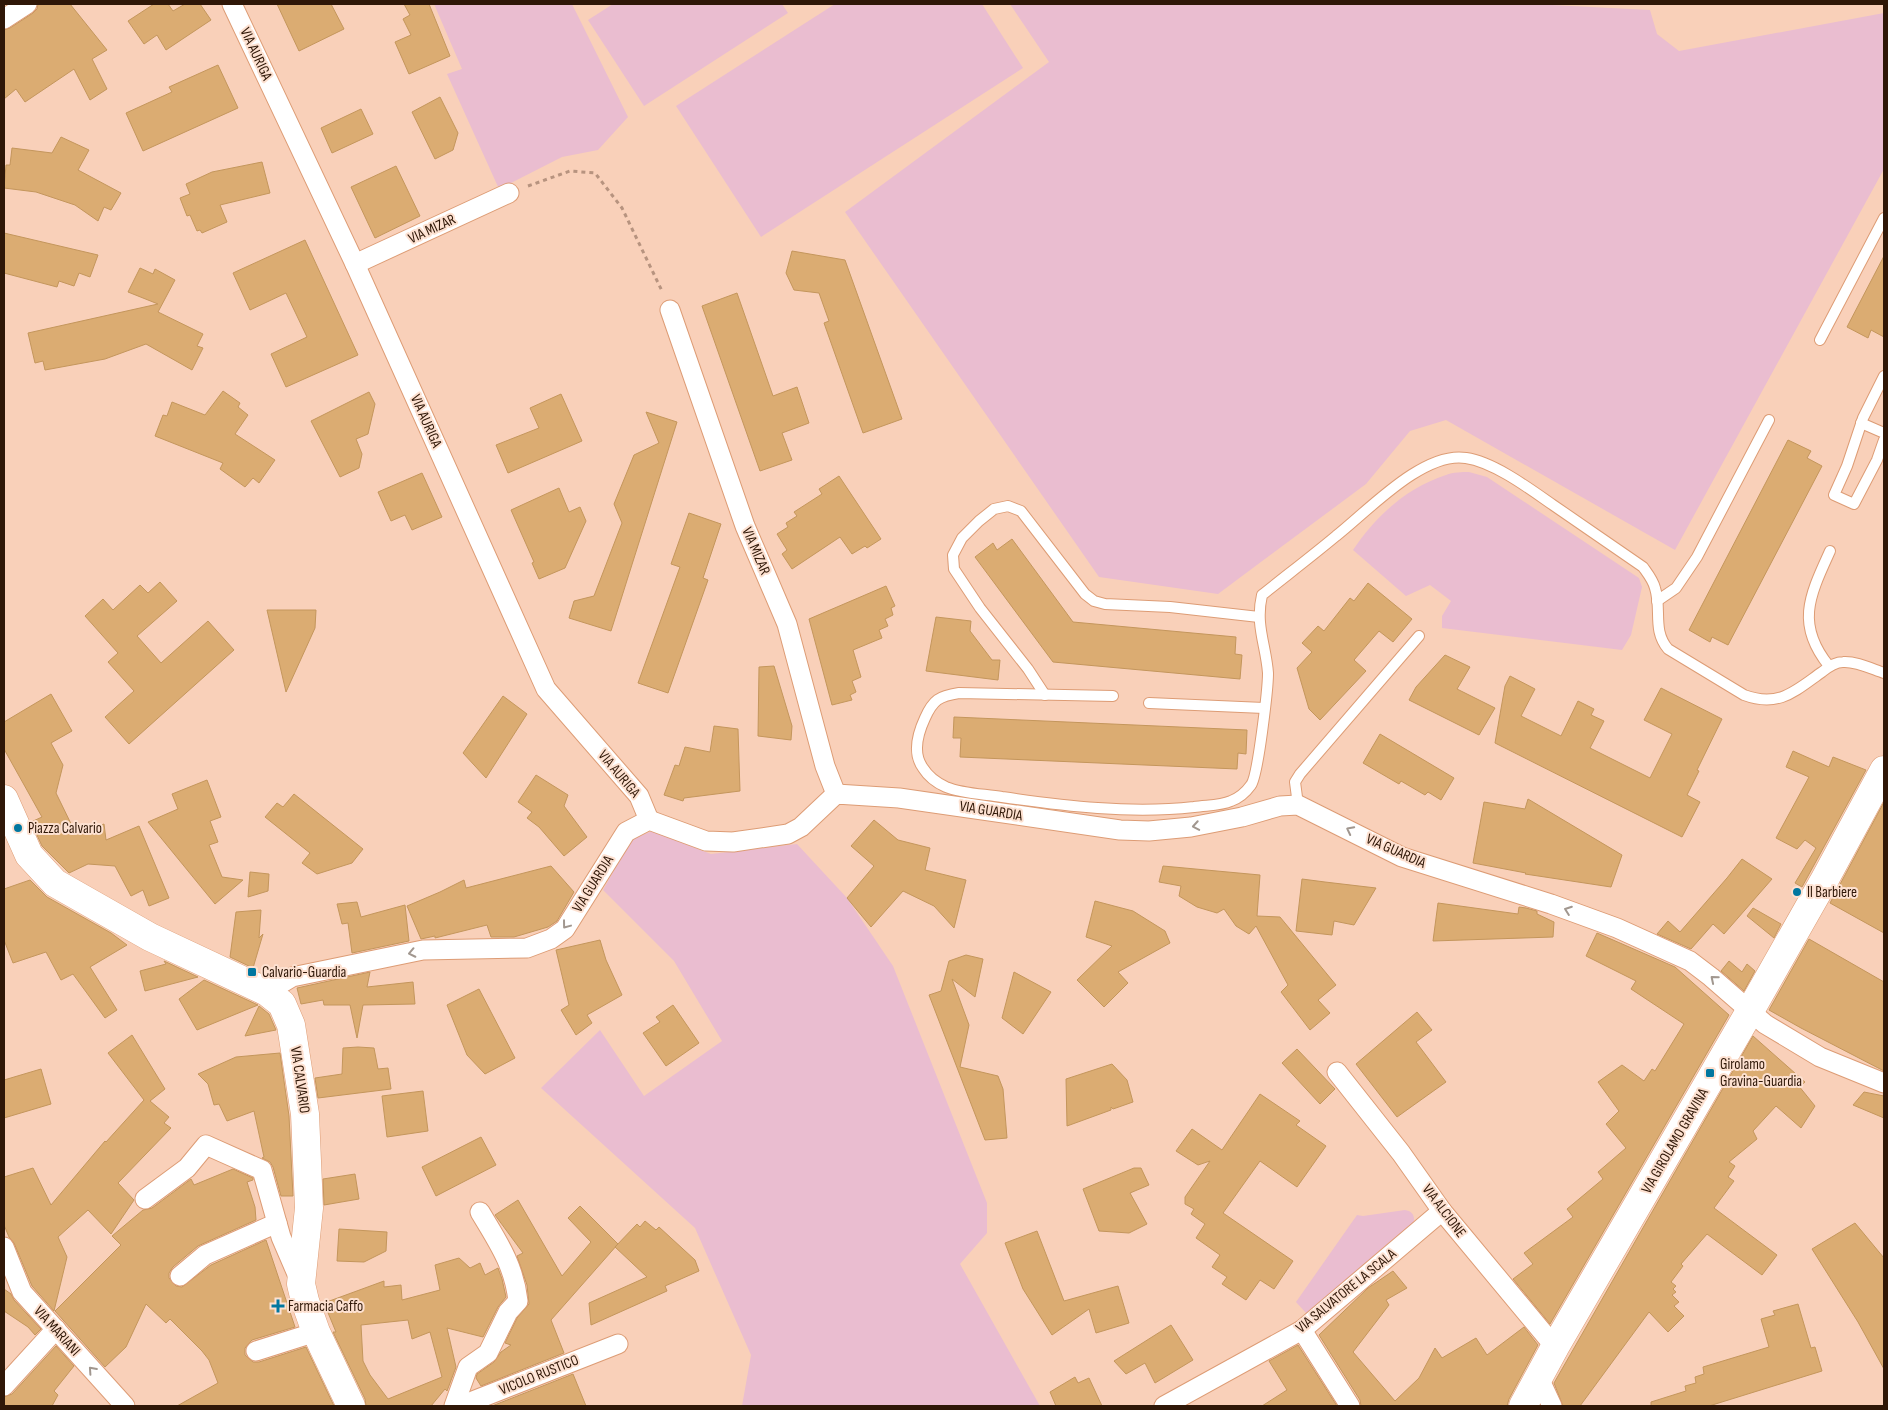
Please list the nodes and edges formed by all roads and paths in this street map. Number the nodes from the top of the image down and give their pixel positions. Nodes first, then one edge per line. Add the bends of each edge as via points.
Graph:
1 (28, 4) edge
2 (232, 4) edge
3 (4, 19) edge
4 (509, 193) joint
5 (1884, 218) edge
6 (355, 264) junction
7 (670, 310) joint
8 (1820, 340) dead end
9 (1884, 376) edge
10 (1769, 420) dead end
11 (1861, 423) junction
12 (1884, 433) edge
13 (1884, 440) edge
14 (1830, 551) dead end
15 (1657, 602) junction
16 (1259, 617) junction
17 (1420, 636) dead end
18 (1829, 666) junction
19 (1884, 673) edge
20 (1045, 695) junction
21 (1112, 696) dead end
22 (1149, 703) dead end
23 (1264, 708) junction
24 (1884, 770) edge
25 (836, 794) junction
26 (4, 799) edge
27 (1298, 805) junction
28 (649, 820) junction
29 (12, 835) edge
30 (267, 992) junction
31 (1750, 1011) junction
32 (1337, 1072) dead end
33 (1884, 1083) edge
34 (144, 1199) dead end
35 (480, 1212) dead end
36 (1442, 1212) junction
37 (277, 1223) junction
38 (4, 1246) edge
39 (10, 1276) edge
40 (180, 1276) dead end
41 (301, 1284) junction
42 (56, 1329) junction
43 (1302, 1330) junction
44 (316, 1332) junction
45 (618, 1344) dead end
46 (1555, 1347) junction
47 (256, 1351) dead end
48 (1538, 1378) junction
49 (4, 1386) edge
50 (124, 1406) edge
51 (351, 1406) edge
52 (454, 1406) edge
53 (460, 1406) edge
54 (1164, 1406) edge
55 (1350, 1406) edge
56 (1522, 1406) edge
57 (1552, 1406) edge

1 - 3 street
2 - 6 street, VIA AURIGA
4 - 6 street, VIA MIZAR
4 - 7 path via 570,172 596,172 622,208
5 - 8 lane
6 - 28 street, VIA AURIGA via 546,689 639,796
7 - 25 street, VIA MIZAR via 745,526 787,624 825,766
9 - 11 lane
10 - 15 lane via 1697,557 1676,588
11 - 12 lane
11 - 13 lane via 1834,495 1854,504
14 - 18 lane via 1813,588 1808,610 1818,651
15 - 16 lane via 1652,579 1643,567 1520,482 1485,463 1466,457 1433,464 1385,493 1262,595
15 - 18 lane via 1658,628 1668,649 1744,695 1758,700 1786,696
16 - 20 lane via 1094,601 1085,594 1021,511 1008,506 994,510 962,538 954,555 954,569
16 - 23 lane via 1268,674
17 - 27 lane via 1300,774 1295,782
18 - 19 lane via 1842,662 1858,664
20 - 21 lane
20 - 23 lane via 959,693 937,699 930,707 918,741 916,754 922,767 945,787 1059,805 1173,809 1222,804 1238,798 1254,782
22 - 23 lane
24 - 31 main road, VIA GIROLAMO GRAVINA
27 -> 25 street, VIA GUARDIA via 1280,806 1191,827 1150,831 1120,830 908,799
25 - 28 street via 801,827 788,834 733,842 706,841
26 - 29 main road, VIA CALVARIO
31 -> 27 street, VIA GUARDIA via 1690,961 1617,928 1551,904 1402,857
28 -> 30 street, VIA GUARDIA via 626,832 565,929 551,940 527,948 422,950 292,977
29 - 30 main road, VIA CALVARIO via 55,883 150,937
30 - 41 main road, VIA CALVARIO via 282,1004 291,1025 305,1114 309,1208
31 - 33 street, VIA GUARDIA via 1820,1058
31 - 46 main road, VIA GIROLAMO GRAVINA
32 - 36 street, VIA ALCIONE via 1401,1153
34 - 37 street via 187,1168 206,1145 262,1170
35 - 52 street via 504,1251 516,1284 518,1301 508,1312 488,1353 468,1367
36 - 43 street, VIA SALVATORE LA SCALA
36 - 46 street, VIA ALCIONE
37 - 40 street via 204,1255
37 - 41 street
38 - 39 street, VIA MARIANI
39 - 42 street, VIA MARIANI
41 - 44 main road, VIA CALVARIO
42 - 49 street
50 -> 42 street, VIA MARIANI
43 - 54 street, VIA SALVATORE LA SCALA
43 - 55 street
44 - 47 street
44 - 51 main road, VIA CALVARIO
45 - 53 street, VICOLO RUSTICO
46 - 48 main road, VIA GIROLAMO GRAVINA
48 - 56 main road, VIA GIROLAMO GRAVINA
48 - 57 street

